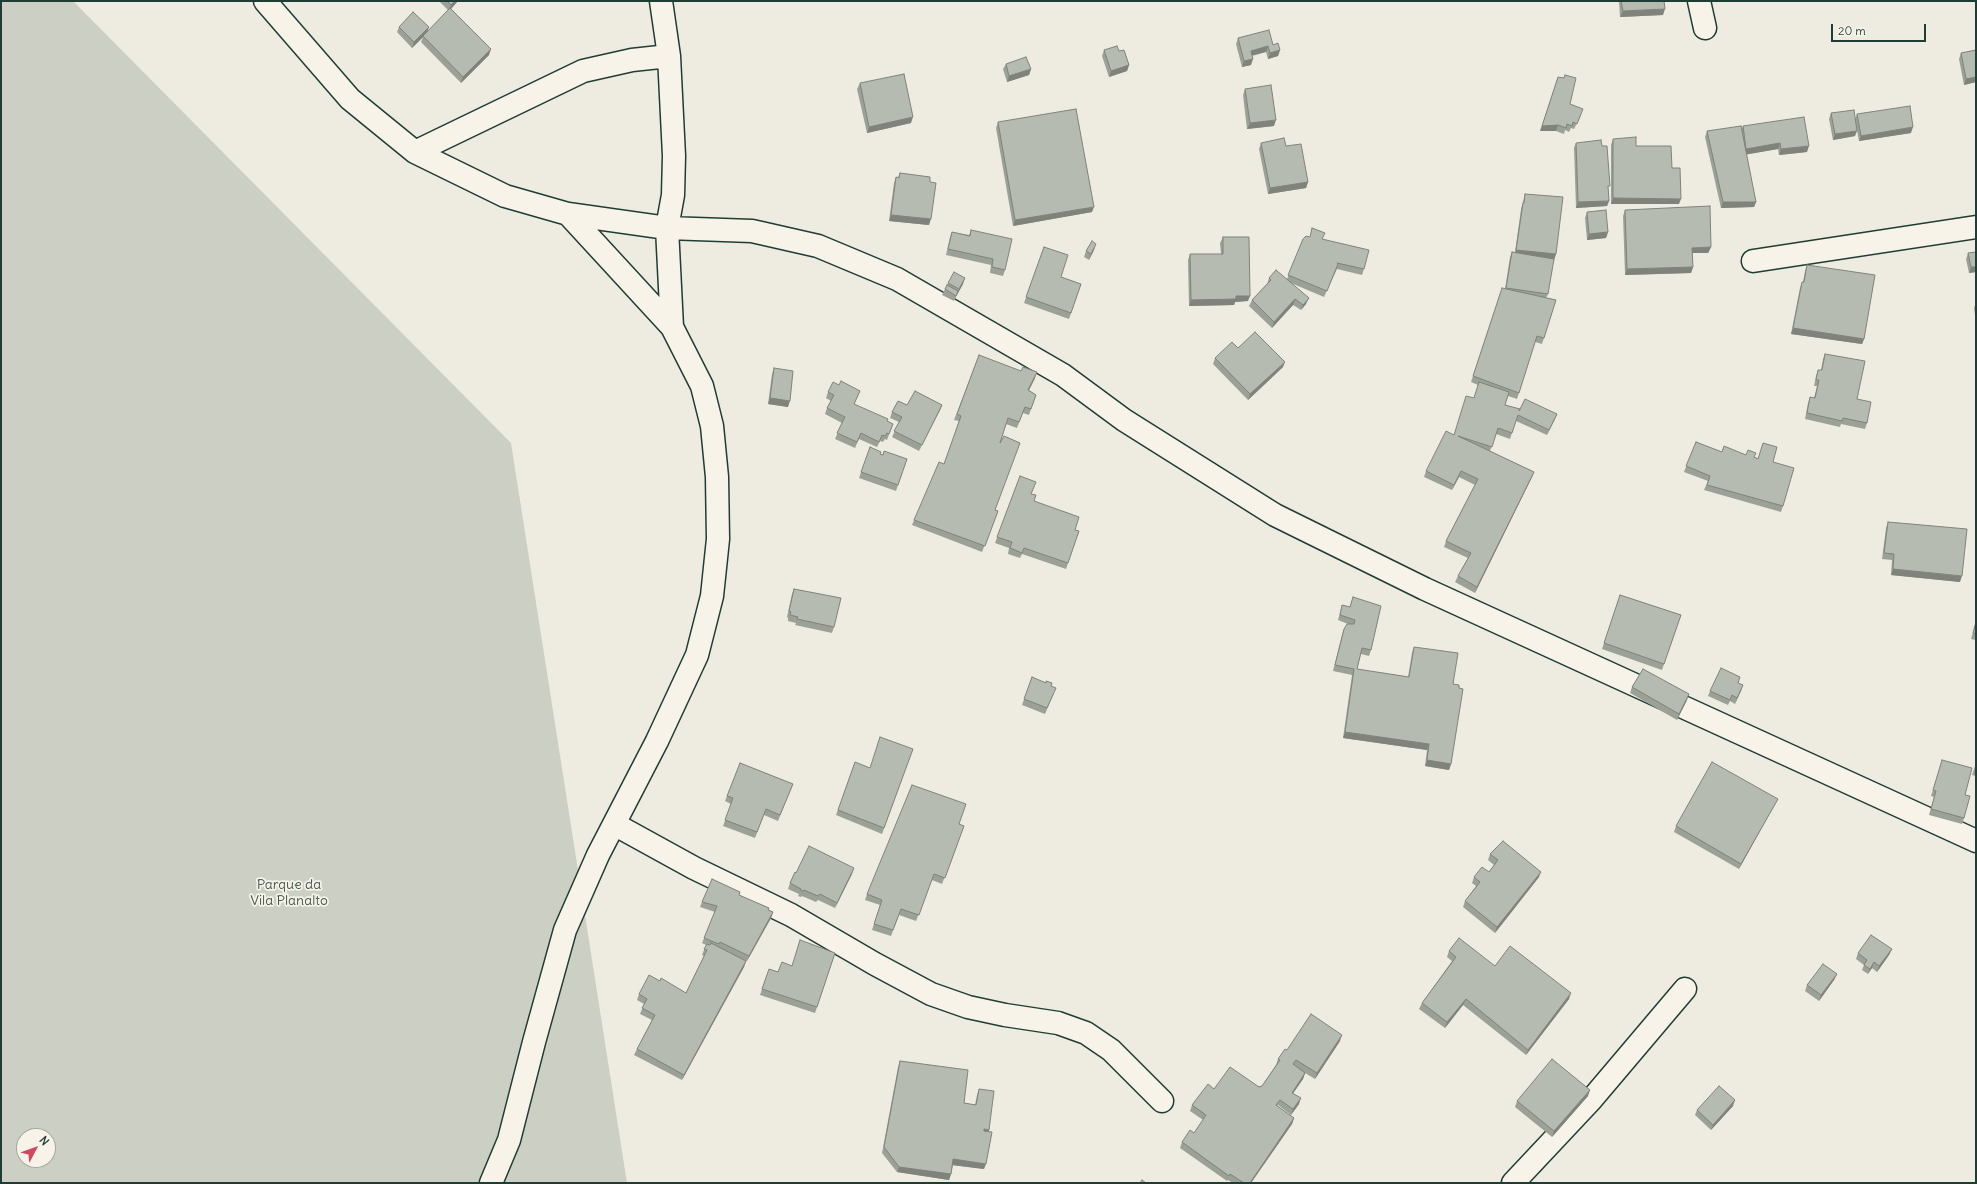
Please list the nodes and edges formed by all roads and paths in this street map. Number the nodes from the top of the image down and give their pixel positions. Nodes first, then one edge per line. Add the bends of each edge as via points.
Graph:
1 (265, 1) edge
2 (661, 1) edge
3 (1698, 1) edge
4 (1705, 28) dead end
5 (669, 56) junction
6 (415, 152) junction
7 (568, 214) junction
8 (1976, 227) edge
9 (667, 228) junction
10 (1753, 261) dead end
11 (672, 327) junction
12 (614, 824) junction
13 (1976, 841) edge
14 (1685, 989) dead end
15 (1162, 1101) dead end
16 (491, 1183) edge
17 (1513, 1183) edge

1 - 6 street via 350,99
2 - 5 street
3 - 4 street
5 - 6 street via 632,60 583,71
5 - 9 street via 674,156 673,195
6 - 7 street via 505,196
7 - 9 street
7 - 11 street
8 - 10 street
9 - 11 street
9 - 13 street via 760,232 818,246 897,279 1063,375 1124,420 1275,515 1425,589
11 - 12 street via 702,386 712,426 717,477 718,539 712,596 697,655 657,741
12 - 15 street via 694,868 791,915 932,994 968,1007 1058,1023 1086,1033 1110,1050
12 - 16 street via 565,930 509,1140
14 - 17 street via 1591,1100

